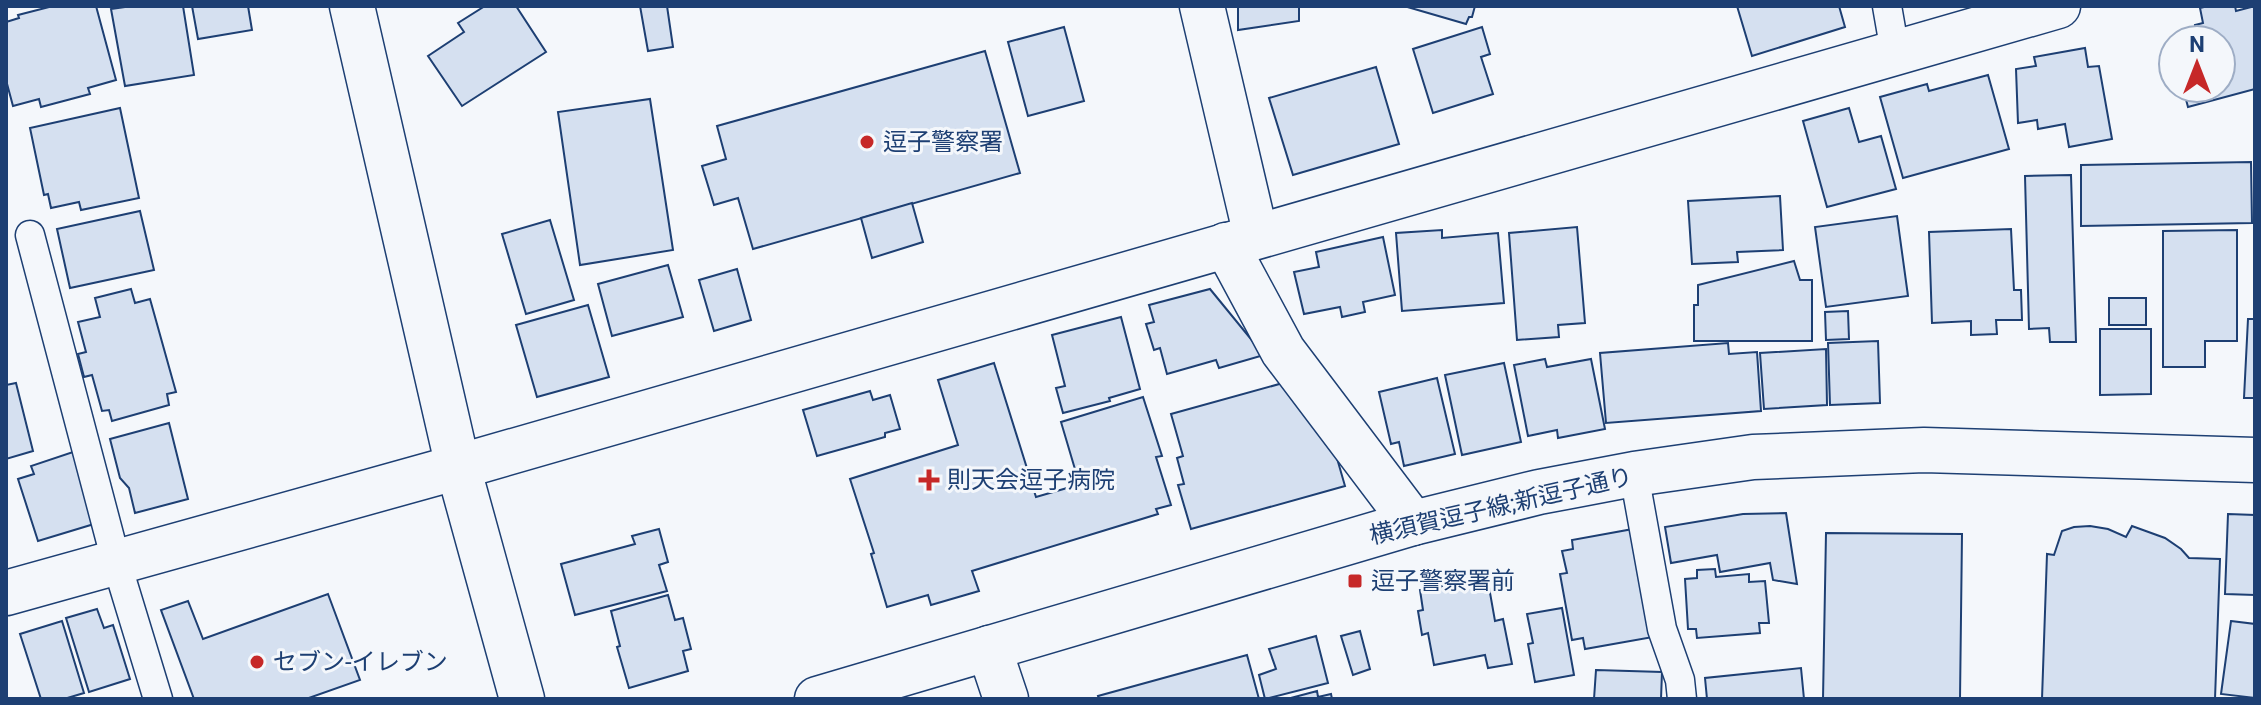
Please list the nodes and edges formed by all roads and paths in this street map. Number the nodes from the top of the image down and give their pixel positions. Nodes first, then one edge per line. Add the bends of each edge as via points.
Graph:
1 (352, 6) edge
2 (1202, 6) edge
3 (1887, 6) edge
4 (2058, 6) edge
5 (1895, 52) junction
6 (30, 235) dead end
7 (1241, 241) junction
8 (2255, 460) edge
9 (458, 467) junction
10 (1634, 474) junction
11 (1413, 523) junction
12 (116, 561) junction
13 (6, 593) edge
14 (989, 648) junction
15 (158, 699) edge
16 (522, 699) edge
17 (817, 699) edge
18 (1006, 699) edge
19 (1682, 699) edge

1 - 9 street
2 - 7 street
3 - 5 lane
4 - 5 street
5 - 7 street
6 - 12 lane
7 - 9 street
7 - 11 street via 1283,351
8 - 10 street, 横須賀逗子線;新逗子通り via 1924,450 1753,457
9 - 12 street
9 - 16 street
10 - 11 street, 横須賀逗子線;新逗子通り
10 - 19 lane via 1662,629
11 - 14 street, 横須賀逗子線;新逗子通り
12 - 13 street
12 - 15 lane
14 - 17 street, 横須賀逗子線;新逗子通り
14 - 18 street

